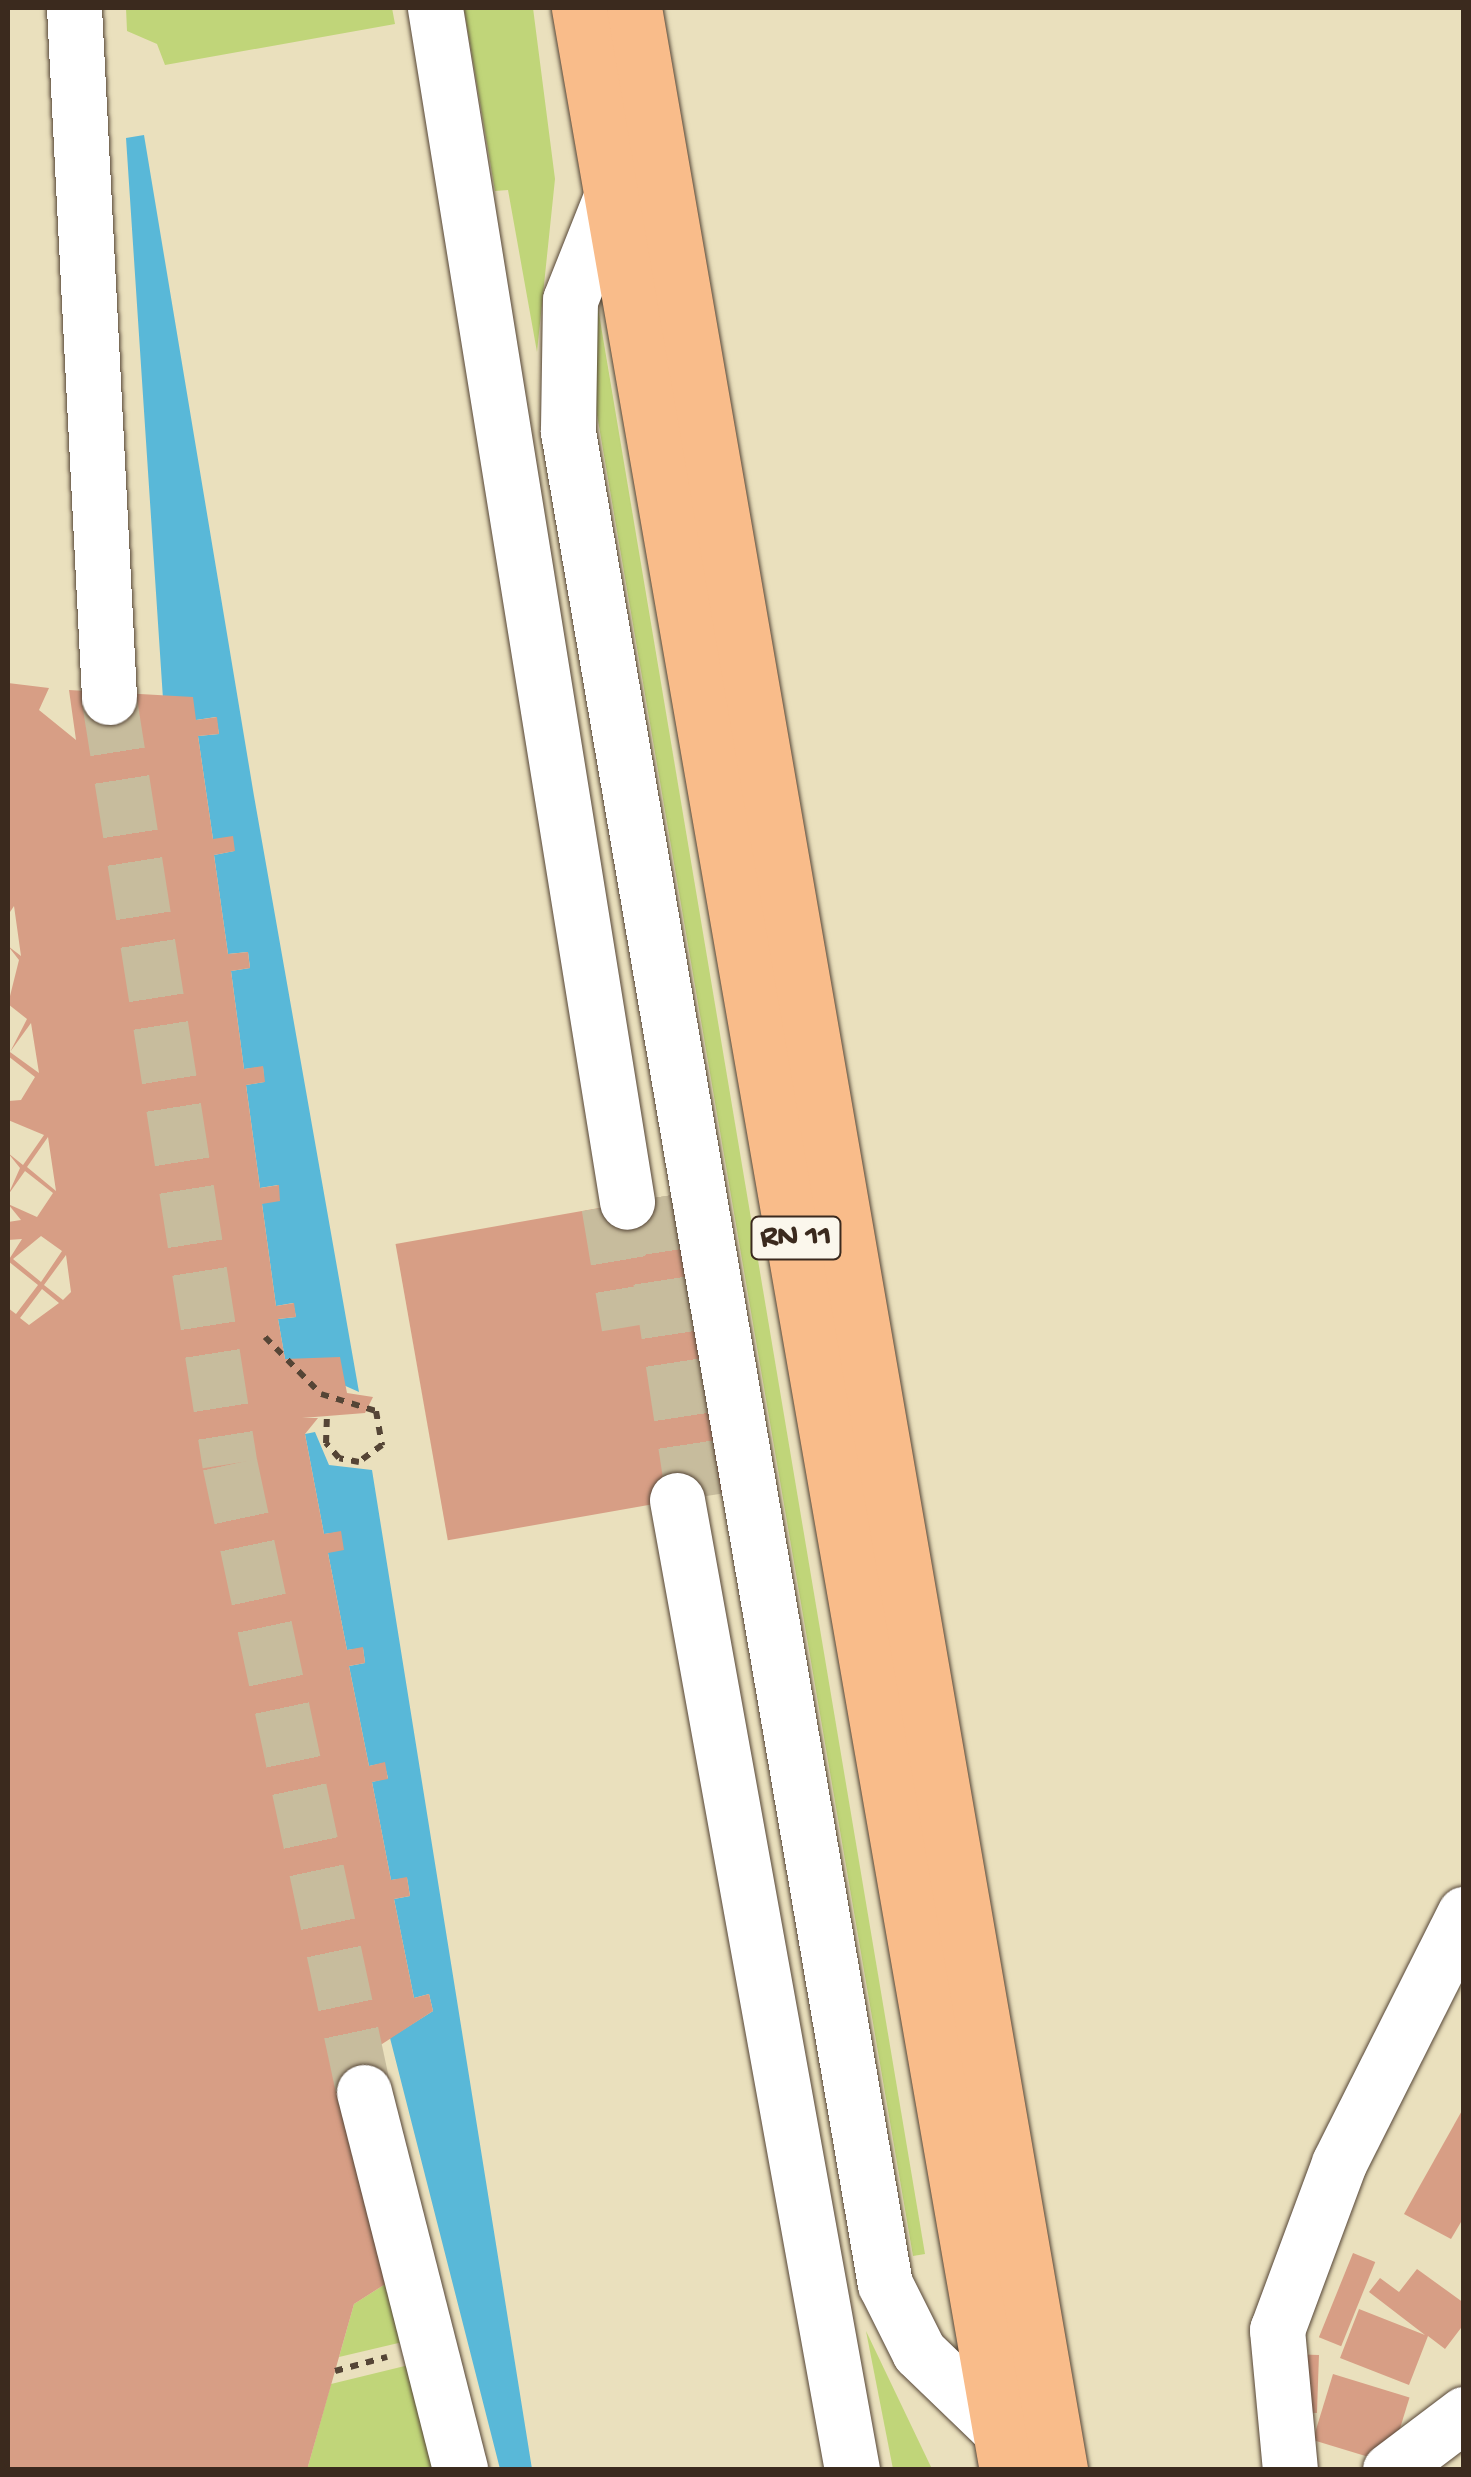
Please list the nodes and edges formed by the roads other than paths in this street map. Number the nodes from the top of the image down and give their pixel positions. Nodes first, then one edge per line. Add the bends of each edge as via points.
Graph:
1 (74, 8) edge
2 (434, 8) edge
3 (579, 8) edge
4 (634, 8) edge
5 (613, 192) junction
6 (109, 697) tunnel mouth
7 (684, 1073) junction
8 (608, 1084) junction
9 (628, 1202) tunnel mouth
10 (676, 1500) tunnel mouth
11 (777, 1633) junction
12 (702, 1647) junction
13 (1464, 1914) edge
14 (364, 2092) tunnel mouth
15 (1464, 2414) edge
16 (1004, 2450) edge
17 (460, 2470) edge
18 (852, 2470) edge
19 (1060, 2470) edge
20 (1290, 2470) edge
21 (1390, 2470) edge

1 - 6 street
2 - 8 street
3 - 5 highway, RN 11
4 - 19 highway, RN 11
5 - 7 street via 567,313 568,432
5 - 16 highway, RN 11
7 - 8 street
7 - 11 street
8 - 9 street
10 - 12 street via 706,1571
11 - 12 street
11 - 16 street via 886,2284 930,2367
12 - 18 street
13 - 20 street via 1339,2163 1277,2330
14 - 17 street
15 - 21 street

